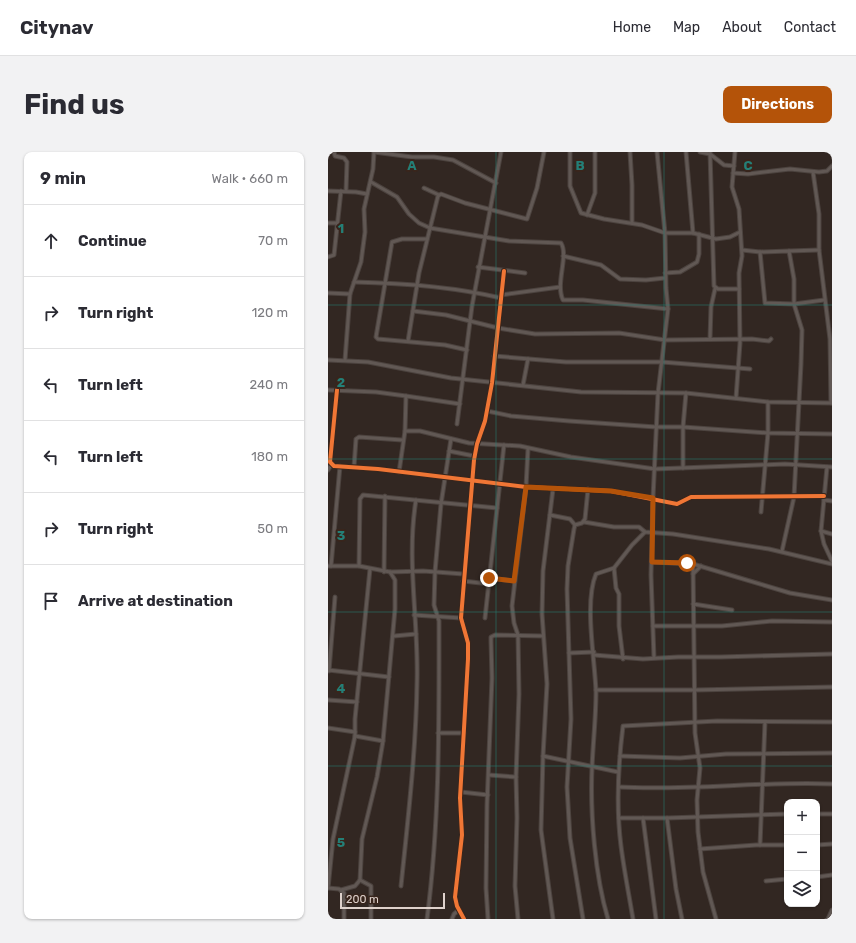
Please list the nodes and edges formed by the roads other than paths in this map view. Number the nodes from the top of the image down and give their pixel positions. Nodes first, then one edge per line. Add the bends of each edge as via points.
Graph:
1 (334, 152) edge
2 (374, 152) edge
3 (501, 152) edge
4 (544, 152) edge
5 (570, 152) edge
6 (595, 152) edge
7 (630, 152) edge
8 (657, 152) edge
9 (686, 152) edge
10 (700, 152) edge
11 (735, 152) edge
12 (710, 153) edge
13 (734, 166) junction
14 (832, 166) edge
15 (813, 172) junction
16 (733, 173) junction
17 (371, 182) junction
18 (496, 183) junction
19 (424, 188) dead end
20 (328, 191) edge
21 (341, 191) junction
22 (346, 191) junction
23 (368, 194) junction
24 (439, 195) junction
25 (490, 210) junction
26 (587, 214) junction
27 (328, 223) edge
28 (337, 223) junction
29 (632, 223) junction
30 (430, 228) junction
31 (740, 232) junction
32 (665, 233) junction
33 (693, 233) junction
34 (699, 234) junction
35 (485, 237) junction
36 (714, 238) junction
37 (427, 239) junction
38 (742, 250) junction
39 (789, 250) junction
40 (819, 250) junction
41 (760, 252) junction
42 (563, 256) junction
43 (328, 257) edge
44 (478, 267) junction
45 (504, 271) junction
46 (525, 273) dead end
47 (665, 273) junction
48 (665, 278) junction
49 (354, 282) junction
50 (385, 283) junction
51 (416, 285) junction
52 (560, 287) junction
53 (715, 288) junction
54 (739, 289) junction
55 (328, 293) edge
56 (474, 293) junction
57 (350, 294) junction
58 (501, 297) junction
59 (824, 300) junction
60 (794, 304) junction
61 (668, 309) junction
62 (413, 311) junction
63 (470, 321) junction
64 (498, 328) junction
65 (710, 339) junction
66 (771, 339) dead end
67 (665, 340) junction
68 (740, 340) junction
69 (408, 341) junction
70 (467, 350) junction
71 (494, 356) junction
72 (528, 359) junction
73 (328, 360) edge
74 (345, 360) junction
75 (662, 362) junction
76 (738, 368) junction
77 (750, 369) dead end
78 (463, 380) junction
79 (492, 383) junction
80 (523, 385) junction
81 (328, 390) edge
82 (337, 390) junction
83 (658, 393) junction
84 (686, 393) junction
85 (406, 396) junction
86 (736, 398) junction
87 (768, 402) junction
88 (799, 403) junction
89 (831, 403) edge
90 (460, 404) junction
91 (487, 411) junction
92 (457, 424) dead end
93 (682, 426) junction
94 (656, 427) junction
95 (405, 430) junction
96 (768, 434) junction
97 (799, 434) junction
98 (832, 434) edge
99 (451, 439) junction
100 (402, 440) junction
101 (477, 444) junction
102 (504, 445) junction
103 (528, 449) junction
104 (449, 451) junction
105 (474, 456) junction
106 (331, 464) junction
107 (765, 465) junction
108 (796, 465) junction
109 (340, 466) junction
110 (354, 467) junction
111 (827, 467) junction
112 (832, 467) edge
113 (683, 468) junction
114 (654, 469) junction
115 (328, 470) edge
116 (399, 472) junction
117 (445, 477) junction
118 (472, 480) junction
119 (501, 483) junction
120 (526, 487) junction
121 (553, 489) junction
122 (588, 489) junction
123 (385, 496) junction
124 (763, 497) junction
125 (794, 497) junction
126 (653, 498) junction
127 (824, 498) junction
128 (416, 500) junction
129 (832, 501) edge
130 (441, 504) junction
131 (470, 506) junction
132 (497, 508) junction
133 (761, 512) dead end
134 (550, 515) junction
135 (584, 522) junction
136 (575, 525) junction
137 (821, 531) junction
138 (645, 532) junction
139 (652, 532) junction
140 (832, 534) edge
141 (782, 551) junction
142 (832, 561) edge
143 (652, 562) junction
144 (693, 564) junction
145 (832, 564) edge
146 (330, 566) edge
147 (359, 566) junction
148 (701, 566) junction
149 (614, 568) junction
150 (370, 569) junction
151 (413, 571) junction
152 (384, 572) junction
153 (390, 572) junction
154 (435, 572) junction
155 (463, 574) junction
156 (693, 574) junction
157 (489, 578) junction
158 (463, 580) junction
159 (514, 581) junction
160 (489, 584) junction
161 (335, 597) dead end
162 (832, 600) edge
163 (693, 604) junction
164 (732, 610) dead end
165 (414, 615) junction
166 (438, 615) junction
167 (461, 618) junction
168 (485, 618) dead end
169 (832, 622) edge
170 (653, 626) junction
171 (694, 626) junction
172 (416, 634) junction
173 (518, 635) junction
174 (394, 636) junction
175 (543, 636) junction
176 (568, 653) junction
177 (594, 653) junction
178 (832, 654) edge
179 (694, 657) junction
180 (654, 658) junction
181 (623, 659) junction
182 (329, 671) edge
183 (360, 674) junction
184 (389, 677) junction
185 (832, 687) edge
186 (596, 690) junction
187 (695, 690) junction
188 (328, 700) edge
189 (357, 702) junction
190 (765, 722) junction
191 (832, 722) edge
192 (695, 723) junction
193 (328, 728) edge
194 (355, 732) junction
195 (438, 733) junction
196 (464, 733) junction
197 (356, 736) junction
198 (383, 741) junction
199 (832, 753) edge
200 (762, 754) junction
201 (543, 756) junction
202 (620, 756) junction
203 (698, 756) junction
204 (568, 760) junction
205 (592, 768) junction
206 (618, 772) junction
207 (489, 775) junction
208 (516, 777) junction
209 (832, 784) edge
210 (762, 785) junction
211 (618, 787) junction
212 (698, 787) junction
213 (461, 792) junction
214 (488, 795) junction
215 (762, 814) junction
216 (784, 814) edge
217 (820, 814) edge
218 (832, 814) edge
219 (698, 817) junction
220 (619, 818) junction
221 (643, 818) junction
222 (667, 818) junction
223 (760, 844) junction
224 (832, 844) edge
225 (784, 845) edge
226 (820, 845) edge
227 (700, 849) junction
228 (832, 875) edge
229 (820, 877) edge
230 (784, 879) edge
231 (360, 880) junction
232 (766, 882) dead end
233 (401, 886) dead end
234 (328, 888) edge
235 (341, 890) junction
236 (459, 910) junction
237 (832, 910) edge
238 (344, 919) edge
239 (371, 919) edge
240 (427, 919) edge
241 (452, 919) edge
242 (464, 919) edge
243 (488, 919) edge
244 (518, 919) edge
245 (553, 919) edge
246 (583, 919) edge
247 (608, 919) edge
248 (633, 919) edge
249 (656, 919) edge
250 (682, 919) edge
251 (716, 919) edge
252 (828, 919) edge

1 - 22 street via 335,156 344,158 347,162
2 - 17 street
2 - 18 street via 453,160
3 - 18 street
4 - 25 street via 528,219
5 - 26 street via 571,190 580,211
6 - 26 street via 595,193
7 - 29 street
8 - 32 street
9 - 33 street
10 - 12 street
11 - 13 street
12 - 13 street via 721,164
12 - 36 street
13 - 16 street
14 - 15 street via 825,172
15 - 16 street via 790,169 748,174
15 - 40 street via 819,214
16 - 31 street via 732,187 738,203
17 - 23 street
17 - 30 street via 397,197 409,214
18 - 25 street
19 - 24 street
20 - 21 street
21 - 22 street
21 - 28 street
22 - 23 street
23 - 49 street via 364,209 365,232 361,262
24 - 25 street
24 - 30 street
25 - 35 street
26 - 29 street
27 - 28 street
28 - 43 street via 334,255
29 - 32 street
30 - 35 street
30 - 37 street
31 - 36 street via 730,237
31 - 38 street
32 - 33 street
32 - 47 street
33 - 34 street
34 - 36 street
34 - 47 street via 697,262 680,272
35 - 42 street via 525,243 562,244
35 - 44 street
36 - 53 street
37 - 50 street via 402,239 392,242
37 - 51 street
38 - 41 street
38 - 54 street
39 - 40 street
39 - 41 street
39 - 60 street via 794,278
40 - 59 street
41 - 60 street via 765,303
42 - 48 street via 598,263 620,279
42 - 52 street
44 - 45 street
44 - 56 street
45 - 46 street
45 - 58 street
47 - 48 street
48 - 61 street
49 - 50 street
49 - 57 street
50 - 51 street
50 - 69 street via 376,337
51 - 56 street
51 - 62 street
52 - 58 street
52 - 61 street via 564,300
53 - 54 street
53 - 65 street via 711,307
54 - 68 street
55 - 57 street
56 - 58 street
56 - 63 street
57 - 74 street
58 - 64 street
59 - 60 street
59 - 89 street via 830,339
60 - 88 street via 802,330
61 - 67 street
62 - 63 street
62 - 69 street
63 - 64 street
63 - 70 street
64 - 67 street via 535,334 619,334
64 - 71 street
65 - 67 street
65 - 68 street
66 - 68 street via 769,342
67 - 75 street
68 - 76 street
69 - 70 street
70 - 78 street
71 - 72 street
71 - 79 street
72 - 75 street via 566,362
72 - 80 street
73 - 74 street
74 - 78 street
75 - 76 street
75 - 83 street
76 - 77 street
76 - 86 street
78 - 79 street
78 - 90 street
79 - 80 street
79 - 91 street
80 - 83 street via 581,392
81 - 82 street
82 - 85 street
82 - 106 street
83 - 84 street
83 - 94 street
84 - 86 street
84 - 93 street
85 - 90 street
85 - 95 street
86 - 87 street
87 - 88 street
87 - 96 street
88 - 89 street
88 - 97 street
90 - 92 street
91 - 94 street via 536,418
91 - 101 street
93 - 94 street
93 - 96 street
93 - 113 street
94 - 114 street
95 - 99 street
95 - 100 street
96 - 97 street
96 - 107 street
97 - 98 street
97 - 108 street
99 - 101 street
99 - 104 street
100 - 110 street via 359,437 356,439
100 - 116 street
101 - 102 street
101 - 105 street
102 - 103 street
102 - 119 street
103 - 114 street
103 - 120 street
104 - 105 street
104 - 117 street
105 - 118 street
106 - 109 street
106 - 115 street
107 - 108 street
107 - 113 street
107 - 124 street
108 - 111 street
108 - 125 street
109 - 110 street
109 - 146 street
110 - 116 street
111 - 112 street
111 - 127 street
113 - 114 street
114 - 126 street
116 - 117 street
117 - 118 street
117 - 130 street
118 - 119 street
118 - 131 street
119 - 120 street
119 - 132 street
120 - 121 street
120 - 159 street
121 - 122 street
121 - 134 street
122 - 126 street
122 - 135 street
123 - 128 street
123 - 147 street via 367,494 360,499
123 - 152 street
124 - 125 street
124 - 126 street via 692,497 677,504
124 - 133 street
125 - 127 street
125 - 141 street
126 - 139 street
127 - 129 street
127 - 137 street
128 - 130 street
128 - 151 street via 412,530
130 - 131 street
130 - 154 street
131 - 132 street
131 - 155 street
132 - 157 street
134 - 136 street via 570,518
134 - 175 street via 543,571
135 - 136 street
135 - 138 street via 614,527 639,527
136 - 176 street via 567,574
137 - 140 street
137 - 142 street
138 - 139 street
138 - 149 street
139 - 141 street
139 - 143 street
141 - 145 street
143 - 144 street
143 - 170 street
144 - 148 street
144 - 156 street
146 - 147 street
147 - 150 street
148 - 156 street
148 - 162 street via 790,593
149 - 177 street via 596,574 594,579 591,614
149 - 181 street
150 - 152 street
150 - 183 street
151 - 153 street
151 - 154 street
151 - 165 street
152 - 153 street
153 - 174 street via 396,584
154 - 155 street
154 - 166 street via 434,606
155 - 158 street
156 - 163 street
157 - 159 street
157 - 160 street
158 - 160 street
158 - 167 street
159 - 173 street via 512,616
160 - 168 street
161 - 182 street
163 - 164 street
163 - 171 street
165 - 166 street
165 - 172 street
166 - 167 street
166 - 195 street
167 - 196 street via 468,649
169 - 171 street via 772,621
170 - 171 street
170 - 180 street
171 - 179 street
172 - 174 street
172 - 233 street via 414,743
173 - 175 street
173 - 207 street via 491,637
173 - 208 street
174 - 184 street
175 - 201 street via 547,684
176 - 177 street
176 - 204 street via 571,719
177 - 181 street
177 - 186 street
178 - 179 street
179 - 180 street
179 - 187 street
180 - 181 street
182 - 183 street
183 - 184 street
183 - 189 street
184 - 198 street
185 - 187 street
186 - 187 street
186 - 205 street
187 - 192 street
188 - 189 street
189 - 194 street
190 - 191 street
190 - 192 street
190 - 200 street
192 - 202 street via 624,725
192 - 203 street
193 - 194 street
194 - 197 street
195 - 196 street
195 - 240 street via 434,844
196 - 213 street
197 - 198 street
197 - 234 street via 333,839
198 - 231 street via 362,839
199 - 200 street
200 - 203 street
200 - 210 street
201 - 204 street
201 - 245 street via 541,830
202 - 203 street
202 - 206 street
203 - 212 street
204 - 205 street
204 - 246 street via 568,823
205 - 206 street
205 - 247 street via 593,825
206 - 211 street
207 - 208 street
207 - 214 street
208 - 244 street via 515,880
209 - 210 street
210 - 212 street
210 - 215 street
211 - 212 street
211 - 220 street
212 - 219 street
213 - 214 street
213 - 236 street via 462,835 455,897
214 - 243 street
215 - 216 street
215 - 219 street
215 - 223 street
217 - 218 street
219 - 222 street
219 - 227 street
220 - 221 street
220 - 248 street
221 - 222 street
221 - 249 street
222 - 250 street
223 - 225 street
223 - 227 street
224 - 226 street
227 - 251 street via 703,872
228 - 229 street
230 - 232 street
231 - 235 street via 355,886
231 - 239 street via 371,886
234 - 235 street
235 - 238 street via 345,896
236 - 241 street
236 - 242 street
237 - 252 street

